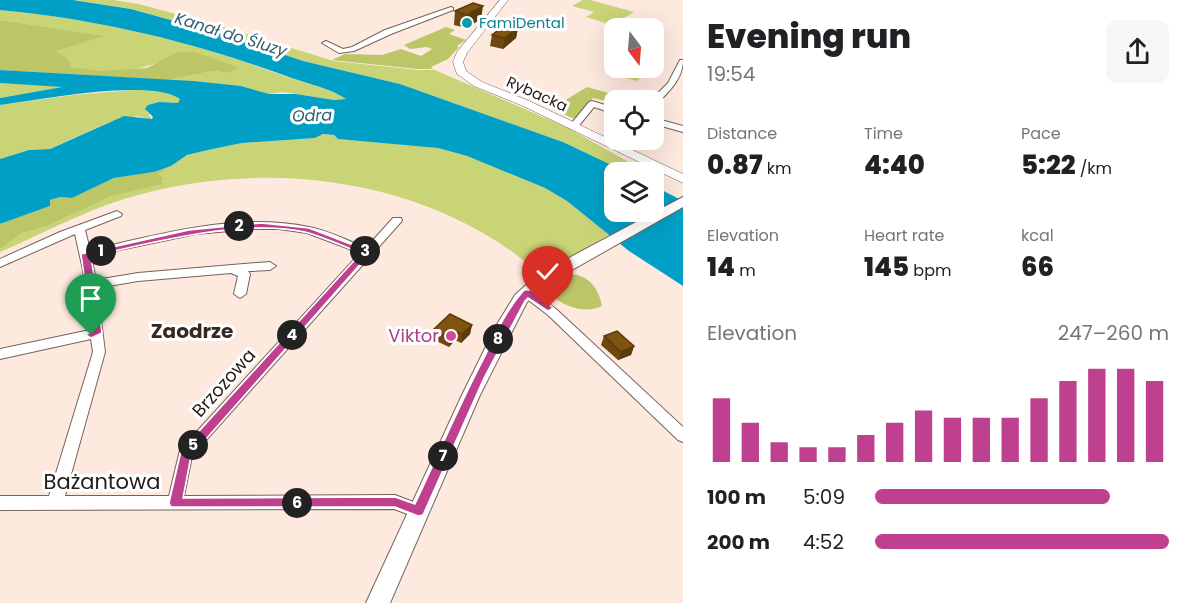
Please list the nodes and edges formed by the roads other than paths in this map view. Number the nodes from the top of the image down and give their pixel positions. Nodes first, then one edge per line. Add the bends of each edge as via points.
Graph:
1 (503, 0) edge
2 (451, 9) dead end
3 (326, 43) dead end
4 (683, 62) edge
5 (664, 92) edge
6 (604, 108) edge
7 (664, 124) edge
8 (574, 126) junction
9 (683, 129) edge
10 (604, 137) edge
11 (634, 150) edge
12 (683, 179) edge
13 (683, 201) edge
14 (117, 214) dead end
15 (398, 220) dead end
16 (79, 229) junction
17 (367, 252) junction
18 (86, 254) junction
19 (0, 263) edge
20 (270, 266) dead end
21 (232, 269) junction
22 (90, 285) junction
23 (527, 292) junction
24 (240, 294) dead end
25 (97, 333) junction
26 (0, 354) edge
27 (683, 436) edge
28 (0, 503) edge
29 (55, 503) junction
30 (175, 503) junction
31 (418, 511) junction
32 (378, 603) edge

1 - 8 street, Rybacka via 462,52 458,62 461,72 478,84
2 - 3 street via 354,49 342,51
4 - 5 street
6 - 8 street via 592,104
7 - 9 street
8 - 10 street, Rybacka
11 - 12 street, Rybacka
13 - 23 main road
14 - 16 street
15 - 17 street, Brzozowa
16 - 18 street
16 - 19 street
17 - 18 street via 306,230 261,225 189,233
17 - 30 street, Brzozowa via 185,454
18 - 22 street
20 - 21 street
21 - 22 street
21 - 24 street via 243,274
22 - 25 street
23 - 27 street
23 - 31 main road via 484,368
25 - 26 street
25 - 29 street via 95,371
28 - 29 street, Bażantowa
29 - 30 street, Bażantowa
30 - 31 street, Bażantowa via 395,502
31 - 32 main road

